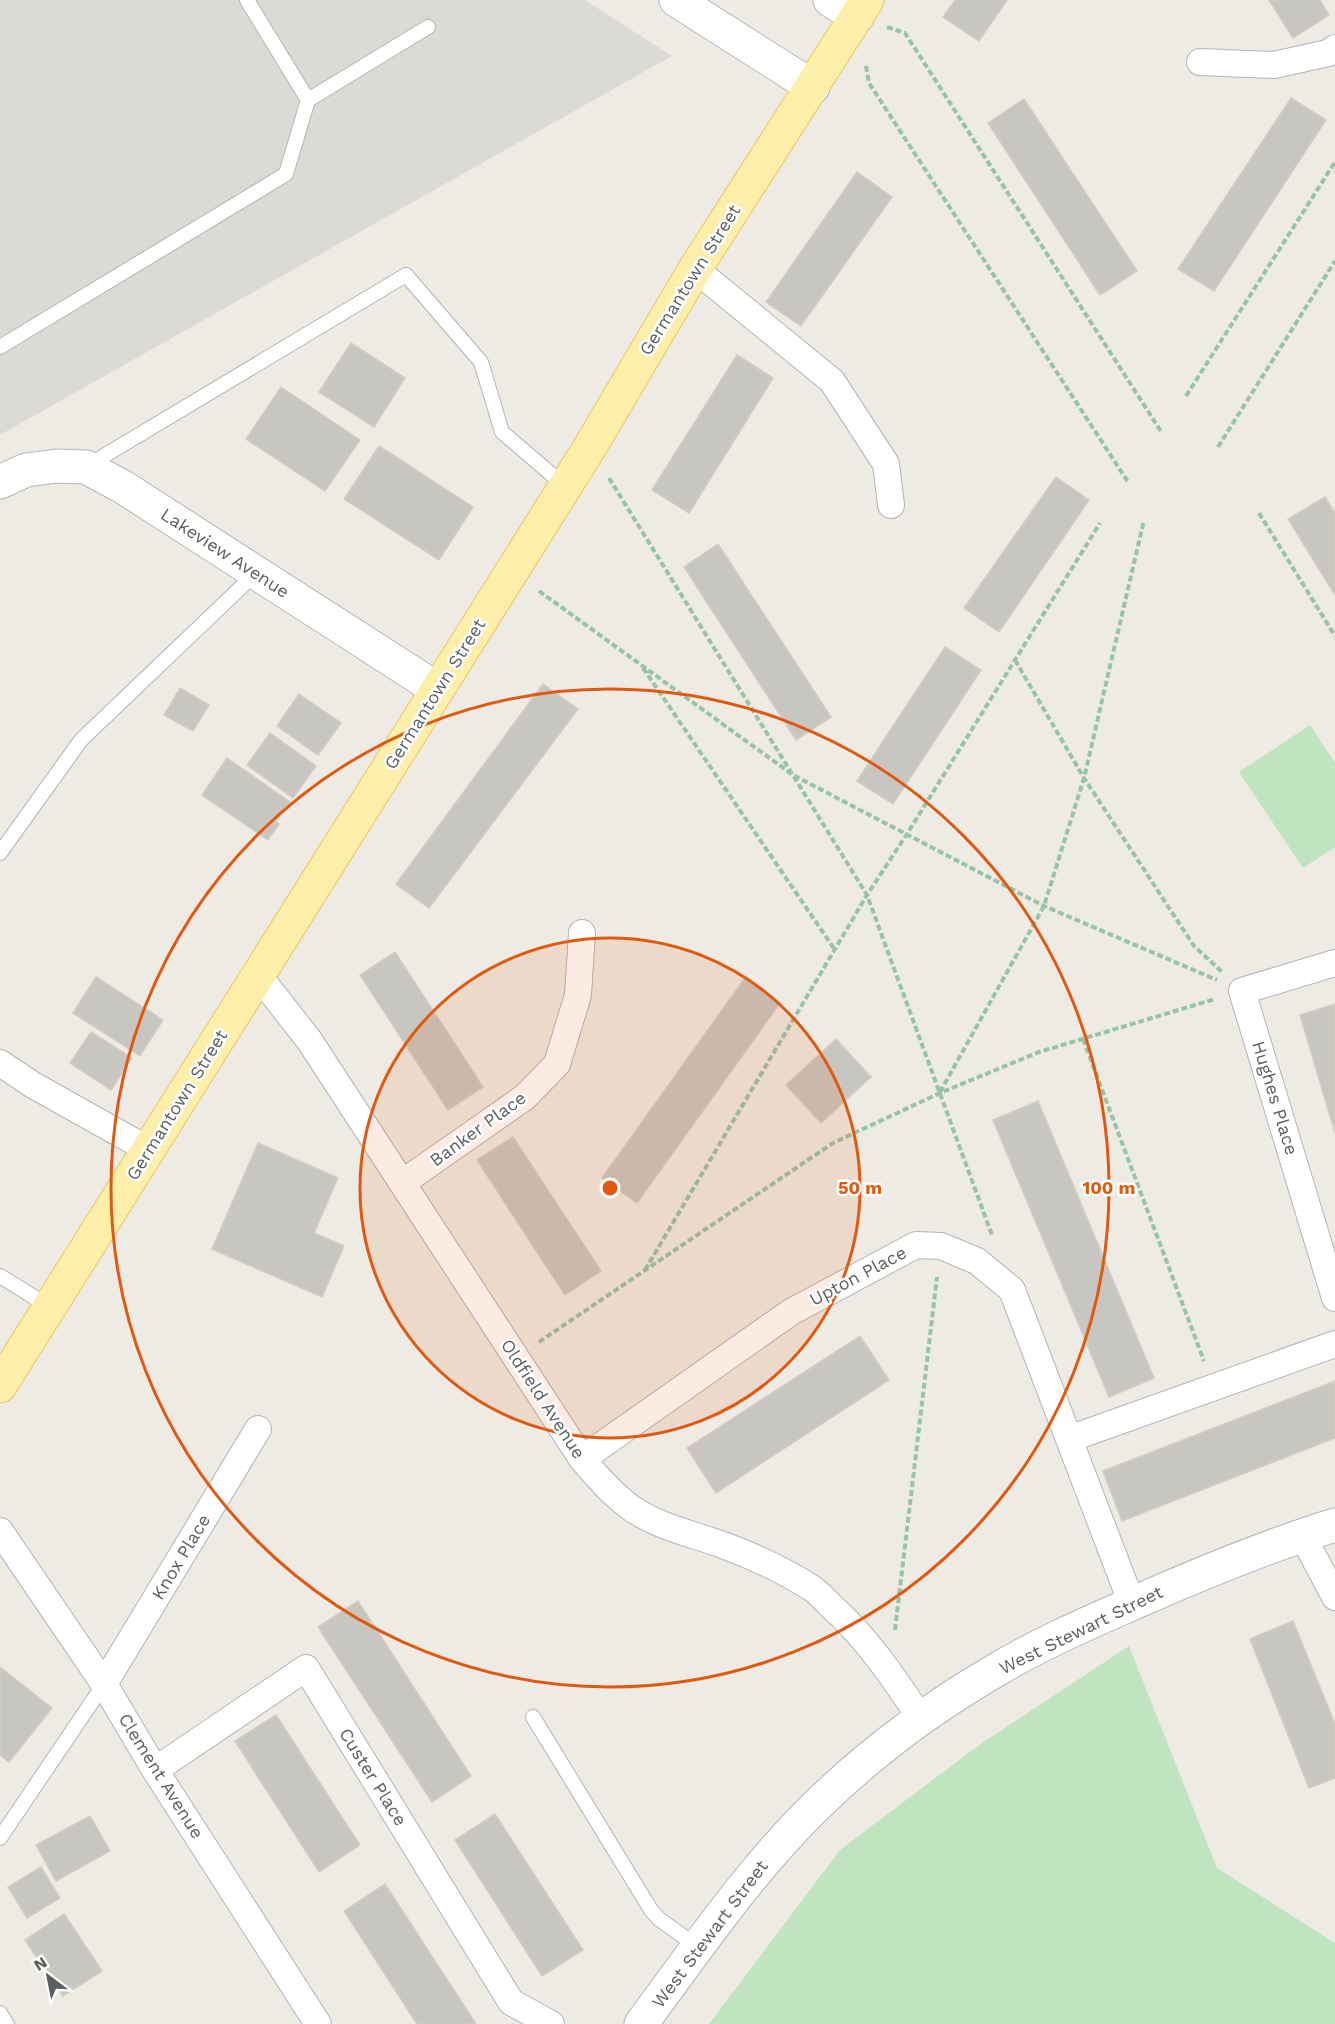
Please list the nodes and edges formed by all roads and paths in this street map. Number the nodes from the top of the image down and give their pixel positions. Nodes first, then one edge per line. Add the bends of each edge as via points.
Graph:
1 (247, 0) edge
2 (676, 0) edge
3 (852, 6) edge
4 (428, 27) dead end
5 (1335, 48) edge
6 (1200, 62) dead end
7 (813, 87) junction
8 (308, 100) junction
9 (1335, 162) edge
10 (1335, 261) edge
11 (695, 269) junction
12 (0, 347) edge
13 (1186, 396) dead end
14 (1162, 433) dead end
15 (590, 447) junction
16 (1218, 447) dead end
17 (86, 467) junction
18 (0, 482) edge
19 (1128, 482) dead end
20 (565, 486) junction
21 (891, 505) dead end
22 (1259, 513) dead end
23 (1144, 520) dead end
24 (1100, 523) dead end
25 (512, 572) junction
26 (256, 573) junction
27 (1335, 636) edge
28 (1015, 660) junction
29 (640, 664) junction
30 (437, 689) junction
31 (793, 775) junction
32 (1084, 778) junction
33 (908, 834) junction
34 (0, 853) edge
35 (867, 895) junction
36 (1044, 906) junction
37 (582, 933) dead end
38 (835, 950) junction
39 (1335, 963) edge
40 (258, 975) junction
41 (1242, 991) junction
42 (1083, 1039) junction
43 (0, 1063) edge
44 (940, 1093) junction
45 (149, 1150) junction
46 (402, 1183) junction
47 (941, 1246) junction
48 (645, 1270) junction
49 (0, 1276) edge
50 (1012, 1290) junction
51 (1335, 1298) edge
52 (50, 1307) junction
53 (1335, 1344) edge
54 (516, 1358) junction
55 (0, 1386) edge
56 (1214, 1387) junction
57 (258, 1429) dead end
58 (1069, 1439) junction
59 (582, 1459) junction
60 (1335, 1525) edge
61 (0, 1531) edge
62 (1302, 1535) junction
63 (1335, 1598) edge
64 (1132, 1604) junction
65 (890, 1672) junction
66 (104, 1684) junction
67 (533, 1717) dead end
68 (921, 1719) junction
69 (155, 1770) junction
70 (0, 1838) edge
71 (698, 1947) junction
72 (0, 2013) edge
73 (8, 2024) edge
74 (318, 2024) edge
75 (551, 2024) edge
76 (641, 2024) edge

1 - 8 lane
2 - 7 street
3 - 7 main road, Germantown Street
3 - 14 path via 905,33
3 - 19 path via 869,83
4 - 8 lane
5 - 6 street via 1274,65
7 - 11 main road, Germantown Street
8 - 12 lane via 286,174
9 - 13 path
10 - 16 path
11 - 15 main road, Germantown Street
11 - 21 street via 832,381 886,464
15 - 20 main road, Germantown Street
15 - 31 path
17 - 18 street, Lakeview Avenue via 26,470
17 - 20 lane via 406,275 481,362 502,432
17 - 26 street, Lakeview Avenue
20 - 25 main road, Germantown Street
22 - 27 path
23 - 32 path
24 - 28 path
25 - 29 path
25 - 30 main road, Germantown Street
26 - 30 street, Lakeview Avenue
26 - 34 lane via 81,740
28 - 32 path
28 - 33 path
29 - 31 path
29 - 38 path
30 - 40 main road, Germantown Street
31 - 33 path
31 - 35 path
32 - 36 path
32 - 41 path via 1194,946
33 - 35 path
33 - 36 path
35 - 38 path
35 - 44 path
36 - 41 path
36 - 44 path
37 - 46 street, Banker Place via 578,995 557,1064 525,1097
38 - 48 path
39 - 41 street
40 - 45 main road, Germantown Street
40 - 46 street, Oldfield Avenue via 309,1040
41 - 42 path
41 - 51 street, Hughes Place
42 - 44 path via 1039,1052
42 - 56 path
43 - 45 street
44 - 48 path via 833,1143
44 - 50 path
45 - 52 main road, Germantown Street
46 - 54 street, Oldfield Avenue
47 - 50 street, Upton Place via 977,1261
47 - 59 street, Upton Place via 916,1245 790,1312
47 - 65 path
48 - 54 path
49 - 52 lane
50 - 58 street, Upton Place
52 - 55 main road, Germantown Street
53 - 56 street
54 - 59 street, Oldfield Avenue
56 - 58 street
57 - 66 street, Knox Place
58 - 64 street, Upton Place
59 - 65 street, Oldfield Avenue via 604,1485 636,1511 680,1533 765,1562 812,1588 843,1616
60 - 62 street, West Stewart Street
61 - 66 street, Clement Avenue
62 - 63 street
62 - 64 street, West Stewart Street
64 - 68 street, West Stewart Street via 998,1668
65 - 68 street, Oldfield Avenue
66 - 69 street, Clement Avenue
66 - 70 lane
67 - 71 lane via 651,1910
68 - 71 street, West Stewart Street via 814,1808 744,1885
69 - 74 street, Clement Avenue
69 - 75 street, Custer Place via 306,1668 511,2002
71 - 76 street, West Stewart Street
72 - 73 lane

